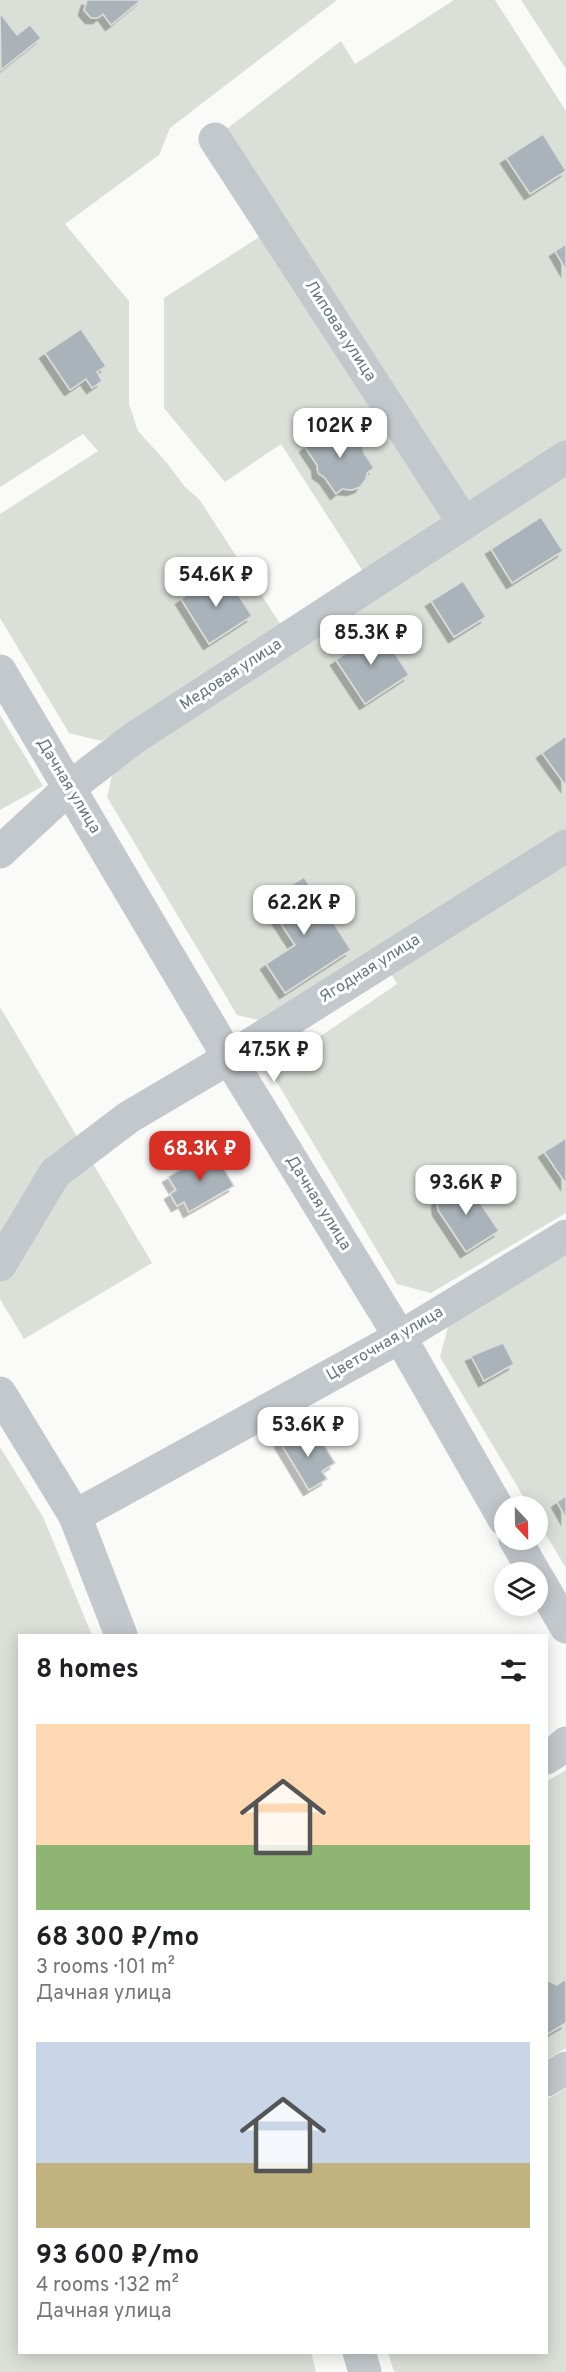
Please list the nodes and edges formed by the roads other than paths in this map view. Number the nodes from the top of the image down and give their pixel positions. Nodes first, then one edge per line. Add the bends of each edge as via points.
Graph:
1 (215, 139) dead end
2 (566, 457) edge
3 (464, 523) junction
4 (0, 671) edge
5 (69, 788) junction
6 (566, 846) edge
7 (0, 852) edge
8 (229, 1058) junction
9 (566, 1236) edge
10 (0, 1265) edge
11 (400, 1337) junction
12 (0, 1393) edge
13 (494, 1502) edge
14 (75, 1516) junction
15 (548, 1596) edge
16 (566, 1627) edge
17 (121, 1634) edge
18 (566, 1743) edge
19 (548, 1757) edge
20 (566, 2068) edge
21 (548, 2079) edge
22 (360, 2354) edge
23 (365, 2372) edge

1 - 3 street, Липовая улица
2 - 3 street, Медовая улица
3 - 5 street, Медовая улица via 134,738
4 - 5 street, Дачная улица
5 - 7 street, Медовая улица
5 - 8 street, Дачная улица
6 - 8 street, Ягодная улица
8 - 10 street, Ягодная улица via 129,1117 55,1173
8 - 11 street, Дачная улица
9 - 11 street, Цветочная улица
11 - 13 street, Дачная улица
11 - 14 street, Цветочная улица
12 - 14 street
14 - 17 street
15 - 16 street
18 - 19 street
20 - 21 street
22 - 23 street

